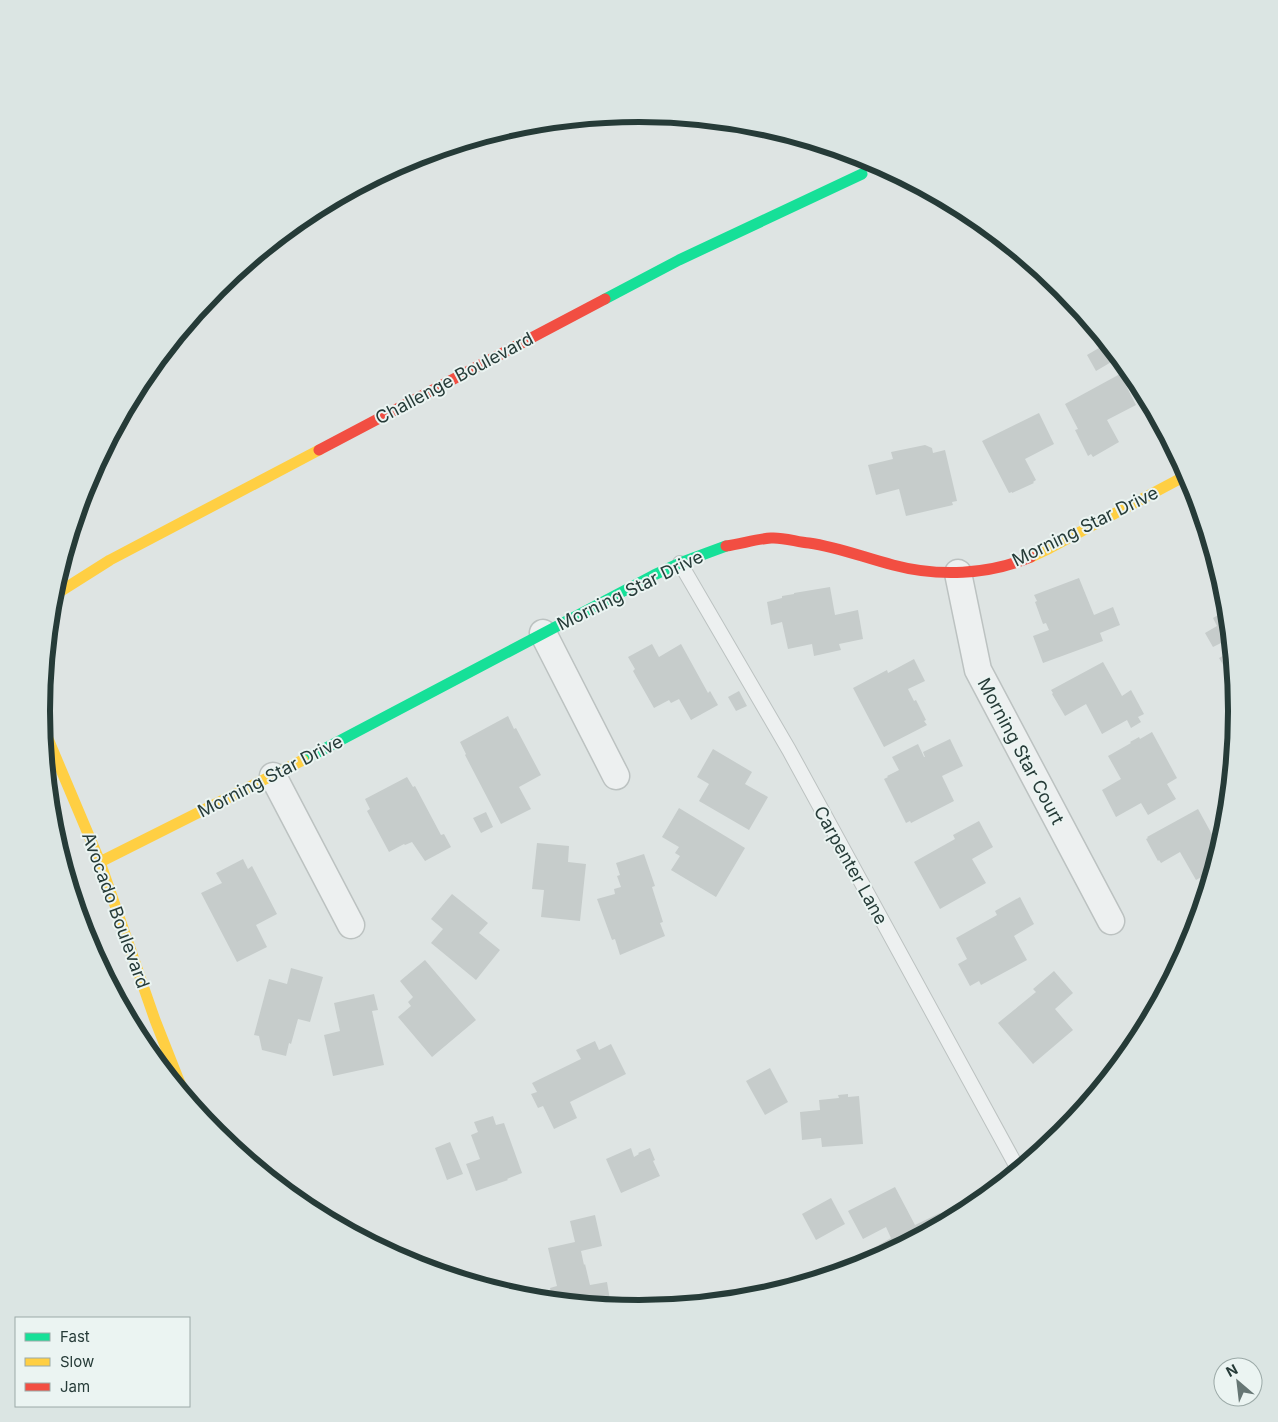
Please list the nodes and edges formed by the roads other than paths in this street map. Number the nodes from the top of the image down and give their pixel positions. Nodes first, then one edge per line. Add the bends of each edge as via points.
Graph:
1 (862, 174) dead end
2 (1179, 478) edge
3 (680, 563) junction
4 (958, 573) junction
5 (62, 590) edge
6 (544, 632) junction
7 (51, 746) edge
8 (273, 776) junction
9 (616, 776) dead end
10 (100, 862) junction
11 (1111, 921) dead end
12 (351, 925) dead end
13 (177, 1076) edge
14 (1015, 1164) edge

1 - 5 street, Challenge Boulevard via 670,264 110,560
2 - 4 street, Morning Star Drive via 1028,558
3 - 4 street, Morning Star Drive via 722,547 772,538 828,546 916,570
3 - 6 street, Morning Star Drive
3 - 14 lane, Carpenter Lane via 789,750
4 - 11 street, Morning Star Court via 978,670
6 - 8 street, Morning Star Drive
6 - 9 street
7 - 10 street, Avocado Boulevard
8 - 10 street, Morning Star Drive
8 - 12 street
10 - 13 street, Avocado Boulevard

